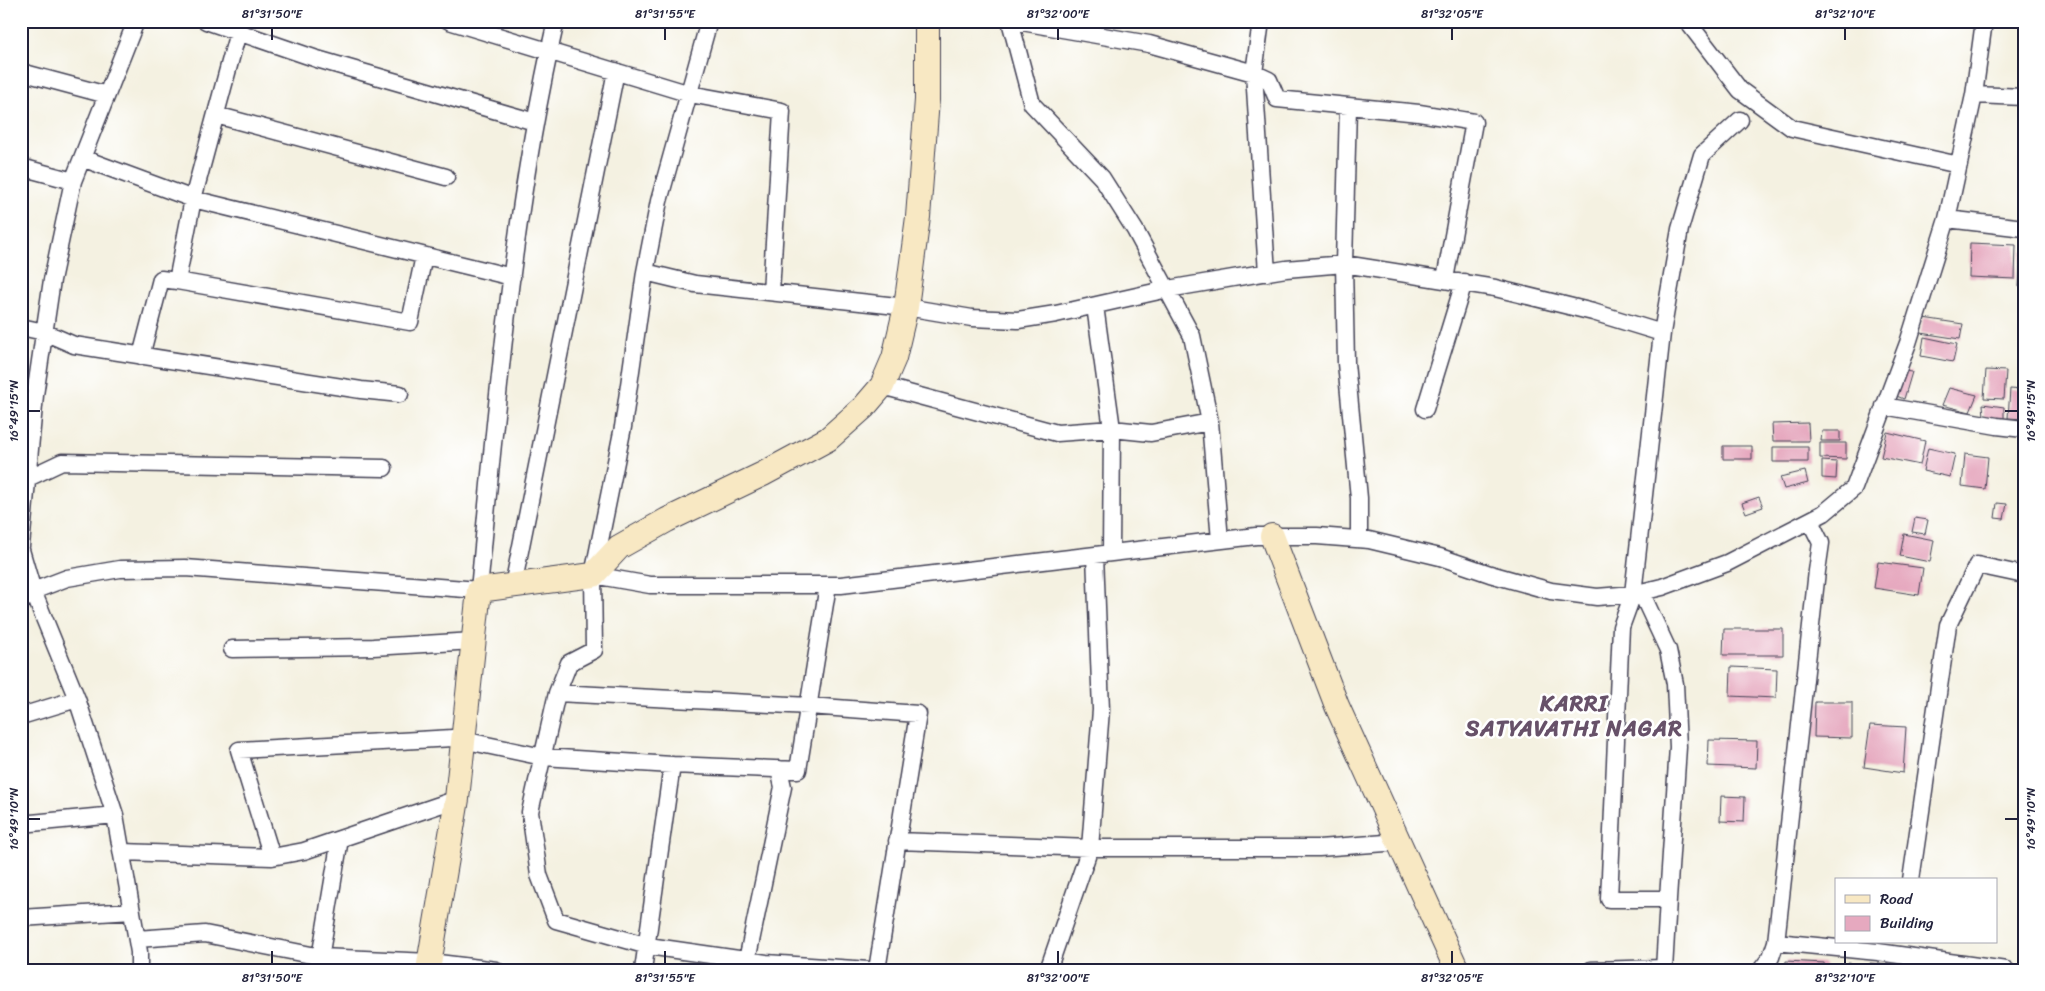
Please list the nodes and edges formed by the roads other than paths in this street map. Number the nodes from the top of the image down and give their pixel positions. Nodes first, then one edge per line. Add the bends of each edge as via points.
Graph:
1 (136, 21) edge
2 (206, 21) edge
3 (449, 21) edge
4 (556, 21) edge
5 (709, 21) edge
6 (927, 21) edge
7 (1010, 21) edge
8 (1016, 21) edge
9 (1261, 21) edge
10 (1687, 21) edge
11 (1984, 21) edge
12 (238, 32) junction
13 (549, 51) junction
14 (616, 71) junction
15 (21, 72) edge
16 (1254, 73) junction
17 (690, 94) junction
18 (1974, 95) junction
19 (107, 96) junction
20 (2024, 97) edge
21 (1348, 106) junction
22 (216, 115) junction
23 (1740, 120) dead end
24 (535, 122) junction
25 (82, 158) junction
26 (1958, 165) junction
27 (21, 167) edge
28 (446, 177) dead end
29 (73, 181) junction
30 (193, 199) junction
31 (1947, 219) junction
32 (2024, 228) edge
33 (424, 256) junction
34 (1344, 264) junction
35 (645, 272) junction
36 (1268, 273) junction
37 (512, 277) junction
38 (1445, 279) junction
39 (177, 281) junction
40 (1464, 282) junction
41 (1168, 290) junction
42 (771, 292) junction
43 (1095, 306) junction
44 (906, 307) junction
45 (21, 327) edge
46 (44, 332) junction
47 (1662, 333) junction
48 (141, 356) junction
49 (882, 386) junction
50 (400, 394) dead end
51 (28, 406) edge
52 (1884, 406) junction
53 (1426, 409) dead end
54 (1210, 422) junction
55 (2024, 428) edge
56 (1112, 429) junction
57 (384, 468) dead end
58 (24, 477) edge
59 (1810, 520) junction
60 (1272, 536) junction
61 (1359, 539) junction
62 (1220, 540) junction
63 (21, 548) edge
64 (1103, 554) junction
65 (593, 575) junction
66 (2024, 575) edge
67 (828, 585) junction
68 (513, 586) junction
69 (479, 590) junction
70 (33, 591) junction
71 (1637, 593) junction
72 (21, 602) edge
73 (474, 641) junction
74 (232, 649) dead end
75 (557, 693) junction
76 (77, 699) junction
77 (809, 706) junction
78 (21, 716) edge
79 (464, 740) junction
80 (543, 757) junction
81 (672, 765) junction
82 (779, 769) junction
83 (457, 800) junction
84 (115, 815) junction
85 (21, 824) edge
86 (340, 838) junction
87 (897, 841) junction
88 (1399, 842) junction
89 (1090, 848) junction
90 (122, 852) junction
91 (272, 857) junction
92 (1911, 878) edge
93 (1668, 899) junction
94 (132, 911) junction
95 (21, 918) edge
96 (136, 939) junction
97 (1776, 942) junction
98 (648, 946) junction
99 (1901, 949) edge
100 (319, 964) edge
101 (746, 965) edge
102 (1936, 965) edge
103 (429, 966) edge
104 (1664, 969) edge
105 (139, 970) edge
106 (496, 970) edge
107 (643, 970) edge
108 (870, 970) edge
109 (877, 970) edge
110 (1048, 970) edge
111 (1457, 970) edge
112 (1591, 970) edge
113 (1761, 970) edge
114 (2006, 970) edge

1 - 19 street
2 - 12 street
3 - 13 street
4 - 13 street
5 - 17 street
6 - 44 main road via 927,100 918,217
7 - 41 street via 1032,104 1102,178
8 - 16 street via 1149,44
9 - 16 street
10 - 26 street via 1740,90 1792,128
11 - 18 street
12 - 22 street
12 - 24 street via 317,59
13 - 14 street
13 - 24 street
14 - 17 street
14 - 68 street
15 - 19 street
16 - 21 street via 1270,80 1277,99
16 - 36 street
17 - 35 street via 659,201
17 - 42 street via 782,111
18 - 20 street
18 - 26 street
19 - 25 street
21 - 34 street
21 - 38 street via 1419,112 1474,122
22 - 28 street
22 - 30 street
23 - 47 street via 1702,154 1680,229
24 - 37 street
25 - 29 street
25 - 30 street
26 - 31 street
27 - 29 street
29 - 46 street
30 - 33 street
30 - 39 street
31 - 32 street
31 - 52 street via 1908,343
33 - 37 street
33 - 39 street via 410,322
34 - 36 street
34 - 38 street
34 - 61 street via 1346,363 1359,498
35 - 42 street via 695,284
35 - 65 street via 623,427
36 - 41 street
37 - 69 street
38 - 40 street
39 - 48 street via 161,279
40 - 47 street via 1593,312
40 - 53 street
41 - 43 street
41 - 54 street via 1192,336
42 - 44 street
43 - 44 street via 1018,320 972,318
43 - 56 street
44 - 49 main road via 894,358
45 - 46 street
46 - 48 street via 74,345
46 - 51 street
47 - 71 street
48 - 50 street
49 - 56 street via 1057,433
49 - 65 main road via 828,439 620,547
51 - 58 street
52 - 55 street
52 - 59 street via 1854,488 1824,513
54 - 56 street via 1151,433
54 - 62 street
56 - 64 street
57 - 58 street via 62,462
58 - 63 street
59 - 71 street via 1727,563
59 - 97 street via 1822,542
60 - 61 street
60 - 62 street
60 - 88 main road via 1337,706
61 - 71 street via 1440,557 1551,591 1597,597
62 - 64 street
63 - 70 street
64 - 67 street
64 - 89 street via 1101,710
65 - 67 street via 650,585
65 - 68 main road
65 - 75 street via 594,650 568,663
66 - 92 street via 1977,565 1948,625
67 - 77 street
68 - 69 main road
69 - 70 street via 185,568 120,569 67,578
69 - 73 main road
70 - 72 street
70 - 76 street
71 - 93 street via 1668,650 1675,684 1678,747
71 - 93 street via 1621,628 1610,899
73 - 74 street via 373,647
73 - 79 main road
75 - 77 street
75 - 80 street
76 - 78 street
76 - 84 street
77 - 82 street via 798,770
77 - 87 street via 918,714
79 - 80 street
79 - 83 main road
79 - 91 street via 239,750
80 - 81 street
80 - 98 street via 530,812 539,875 556,920
81 - 82 street
81 - 98 street
82 - 101 street via 782,786
83 - 86 street
83 - 103 main road
84 - 85 street
84 - 90 street
86 - 91 street via 304,851
86 - 100 street
87 - 89 street
87 - 109 street
88 - 89 street via 1319,848
88 - 111 main road
89 - 110 street
90 - 91 street
90 - 94 street
93 - 104 street
94 - 95 street
94 - 96 street
96 - 100 street via 205,934
96 - 105 street
97 - 99 street
97 - 113 street via 1771,957
98 - 101 street
98 - 107 street
99 - 102 street
100 - 103 street
101 - 108 street
102 - 114 street
103 - 106 street
104 - 112 street

